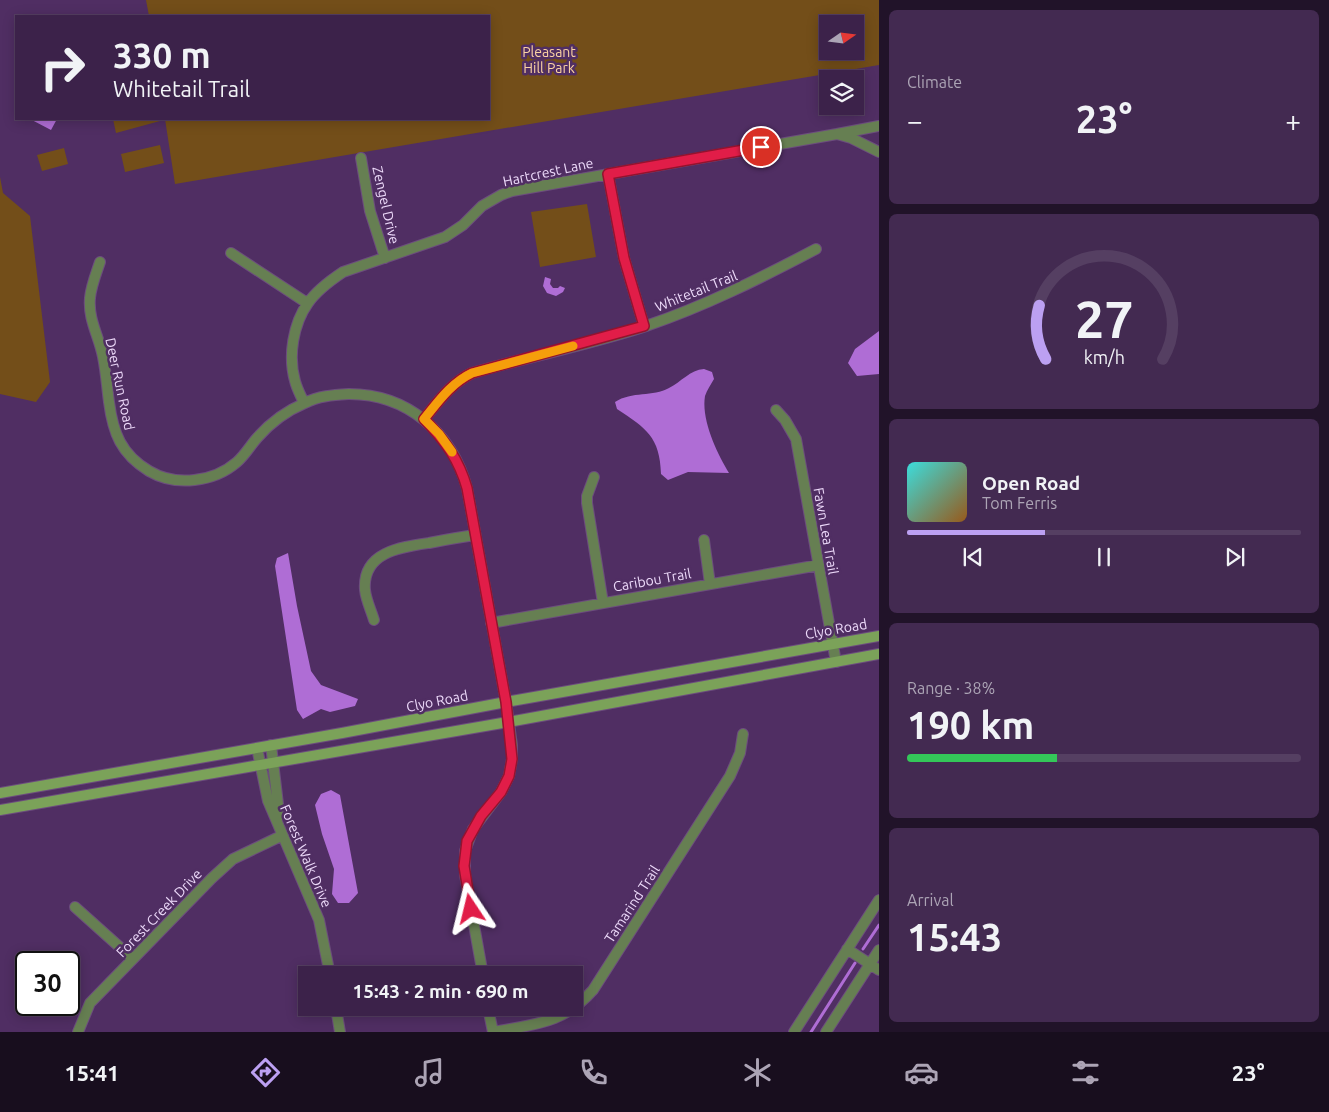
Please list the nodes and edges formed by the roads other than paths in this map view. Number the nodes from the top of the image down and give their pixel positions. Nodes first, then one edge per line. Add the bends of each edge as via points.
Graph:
1 (879, 126) edge
2 (837, 134) junction
3 (879, 152) edge
4 (361, 158) dead end
5 (608, 174) junction
6 (816, 249) dead end
7 (231, 253) dead end
8 (385, 258) junction
9 (100, 262) dead end
10 (307, 304) junction
11 (644, 326) junction
12 (304, 403) junction
13 (776, 410) dead end
14 (424, 419) junction
15 (594, 477) dead end
16 (475, 535) junction
17 (704, 540) dead end
18 (818, 565) junction
19 (710, 584) junction
20 (603, 603) junction
21 (374, 620) dead end
22 (491, 623) junction
23 (879, 636) edge
24 (832, 644) junction
25 (879, 654) edge
26 (836, 662) junction
27 (506, 702) junction
28 (508, 722) junction
29 (744, 734) dead end
30 (271, 745) junction
31 (257, 748) junction
32 (274, 762) junction
33 (260, 764) junction
34 (0, 793) edge
35 (0, 810) edge
36 (277, 823) junction
37 (281, 836) junction
38 (879, 900) edge
39 (75, 907) dead end
40 (848, 949) junction
41 (879, 950) edge
42 (133, 959) junction
43 (328, 966) edge
44 (481, 966) edge
45 (875, 967) edge
46 (337, 1016) edge
47 (490, 1016) edge
48 (78, 1032) edge
49 (340, 1032) edge
50 (493, 1032) edge
51 (794, 1032) edge
52 (826, 1032) edge

1 - 2 street, Hartcrest Lane
2 - 3 street
2 - 5 street, Hartcrest Lane
4 - 8 street, Zengel Drive via 370,211
5 - 8 street, Hartcrest Lane via 501,195 482,206 445,237
5 - 11 street via 624,258
6 - 11 street, Whitetail Trail via 724,296
7 - 10 street
8 - 10 street, Hartcrest Lane via 343,272
9 - 12 street, Deer Run Road via 90,300 92,325 103,357 113,428 124,449 141,466 164,477 180,480 216,475 237,462 271,424
10 - 12 street, Hartcrest Lane via 292,346 295,381
11 - 14 street, Whitetail Trail via 472,373 450,388
12 - 14 street, Deer Run Road via 337,394 360,394 384,398
13 - 18 street, Fawn Lea Trail via 796,440
14 - 16 street, Deer Run Road via 439,434 459,464 467,488
15 - 20 street via 587,503
16 - 21 street via 398,548 378,558 366,579 367,600
16 - 22 street, Deer Run Road
17 - 19 street
18 - 19 street, Caribou Trail
18 - 24 street, Fawn Lea Trail
19 - 20 street, Caribou Trail
20 - 22 street, Caribou Trail
22 - 27 street, Deer Run Road
23 - 24 street, Clyo Road
24 - 26 street, Fawn Lea Trail
24 - 27 street, Clyo Road
25 - 26 street
26 - 28 street
27 - 28 street, Deer Run Road
27 - 30 street, Clyo Road
28 - 32 street
28 - 44 street, Deer Run Road via 512,759 509,776 473,829 465,851 465,875
29 - 50 street, Tamarind Trail via 730,776 593,990 575,1008 557,1018
30 - 31 street, Clyo Road
30 - 32 street
31 - 33 street, Forest Walk Drive
31 - 34 street, Clyo Road
32 - 33 street
32 - 36 street
33 - 35 street
33 - 36 street, Forest Walk Drive via 268,801
36 - 37 street, Forest Walk Drive
37 - 42 street, Forest Creek Drive via 233,859
37 - 43 street, Forest Walk Drive via 318,920
38 - 40 street
39 - 42 street
40 - 45 street
40 - 51 street
41 - 45 street
42 - 48 street, Forest Creek Drive via 90,1003
45 - 52 street
46 - 49 street
47 - 50 street

